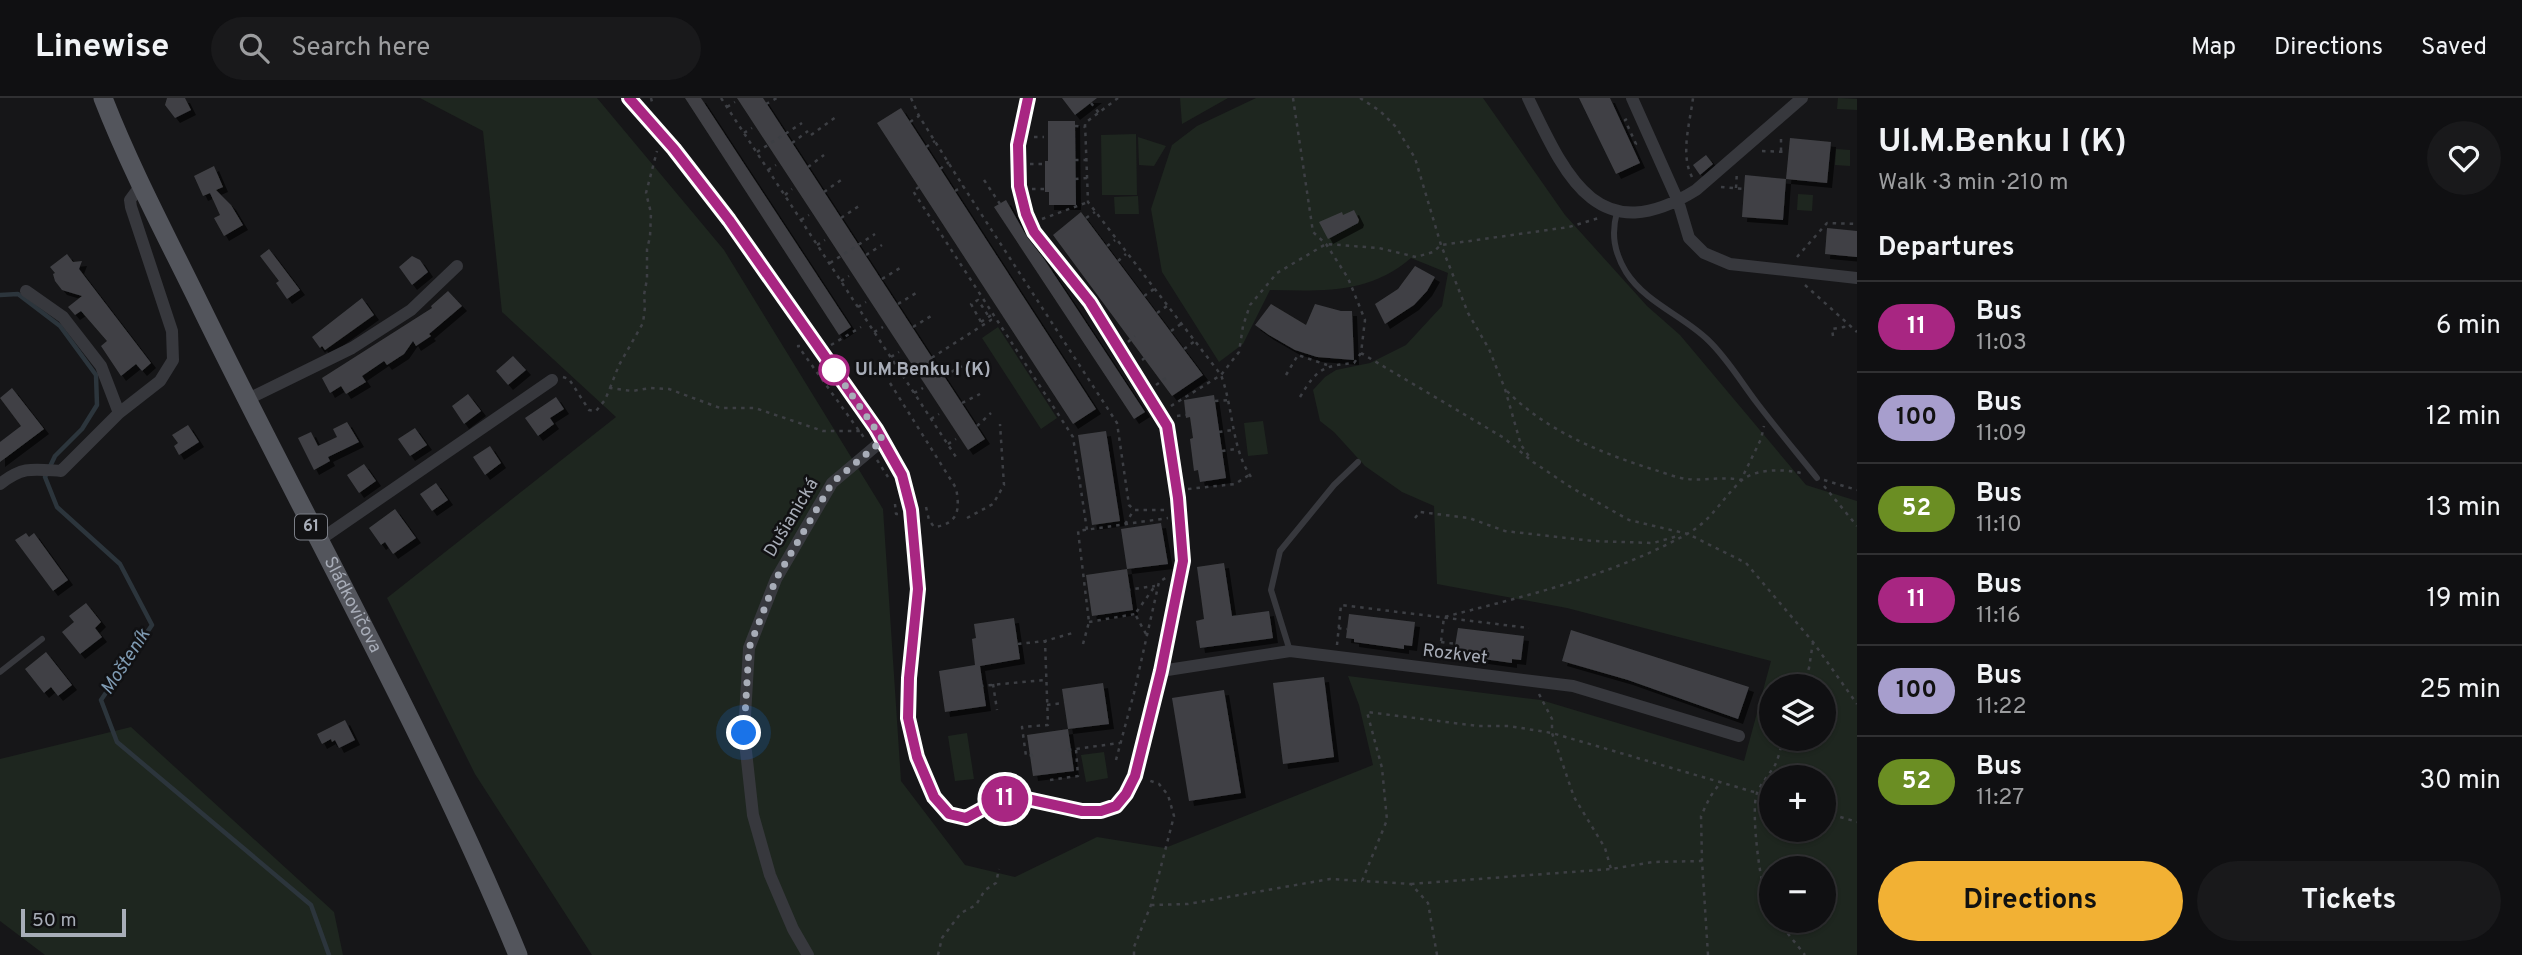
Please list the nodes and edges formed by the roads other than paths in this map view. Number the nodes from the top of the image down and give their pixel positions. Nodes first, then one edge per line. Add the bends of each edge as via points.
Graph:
1 (103, 98) edge
2 (629, 98) edge
3 (1028, 98) edge
4 (1528, 98) edge
5 (1632, 98) edge
6 (1802, 98) edge
7 (141, 185) junction
8 (1678, 201) junction
9 (1617, 212) junction
10 (457, 266) dead end
11 (1857, 278) edge
12 (26, 291) dead end
13 (552, 380) road end
14 (246, 400) junction
15 (119, 413) junction
16 (883, 440) junction
17 (1358, 462) dead end
18 (1817, 478) road end
19 (0, 484) edge
20 (318, 541) junction
21 (41, 639) dead end
22 (1290, 651) junction
23 (1161, 671) junction
24 (0, 672) edge
25 (1739, 736) dead end
26 (518, 955) edge
27 (808, 955) edge

1 - 7 main road, Sládkovičova / 61
2 - 16 street via 729,220
3 - 23 street via 1018,145 1019,186 1026,214 1034,232 1090,302 1167,426 1183,561
4 - 9 street via 1569,175 1587,195
5 - 8 street
6 - 8 street via 1698,189
7 - 14 main road, Sládkovičova / 61
7 - 15 street via 130,200 131,207 172,331 173,360 160,381
8 - 9 street via 1651,212
8 - 11 street via 1689,238 1704,253 1730,264
9 - 18 lane via 1612,234 1628,274 1651,299 1722,355
10 - 14 street via 411,310 352,348
12 - 15 street via 63,317 101,366
13 - 20 street
14 - 20 main road, Sládkovičova / 61
15 - 19 street via 61,471 29,468
16 - 23 street via 902,475 911,510 918,589 908,718 917,757 934,797 949,814 966,818 997,801 1018,797 1082,811 1116,806 1135,776
16 - 27 street, Dušianická via 832,483 776,579 749,648 744,733 753,815 770,875
17 - 22 lane via 1280,551 1271,590
20 - 26 main road, Sládkovičova / 61 via 476,854
21 - 24 lane
22 - 23 street, Rozkvet
22 - 25 street, Rozkvet via 1573,686

